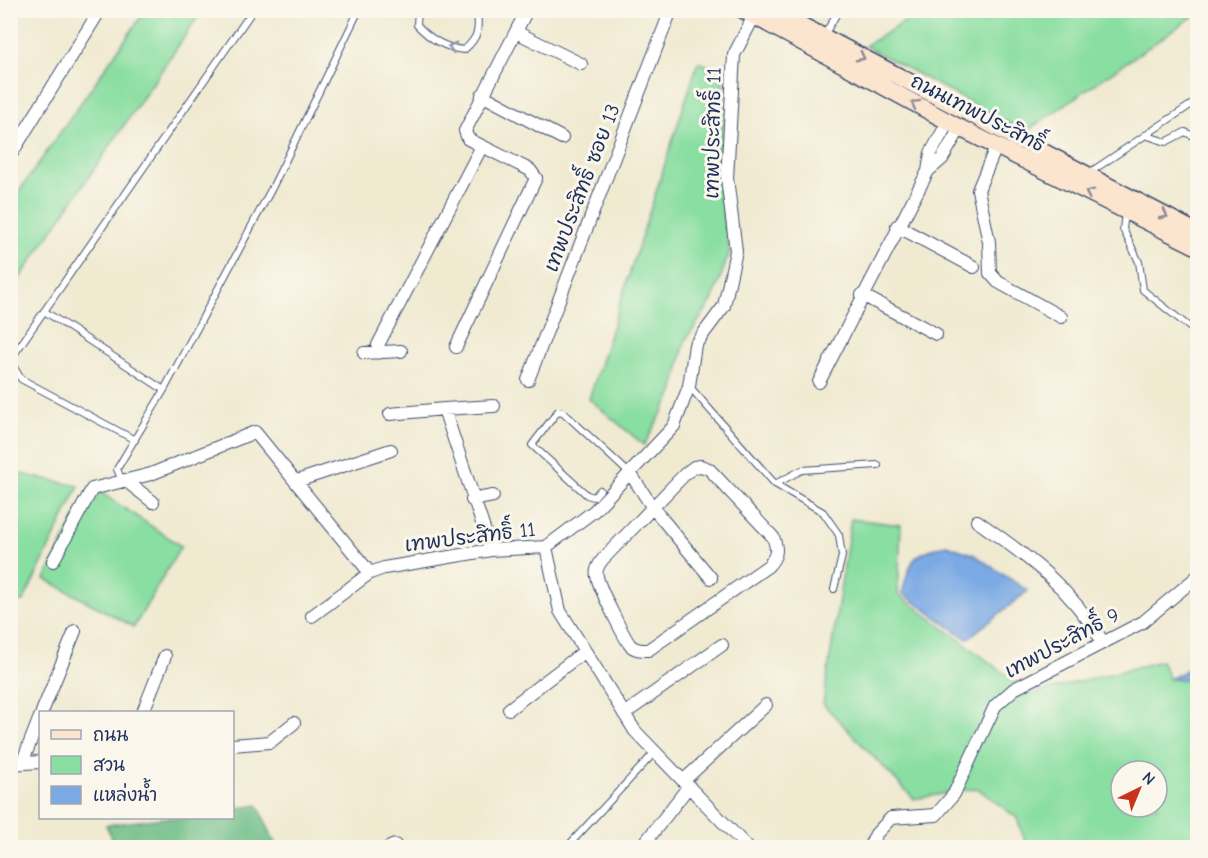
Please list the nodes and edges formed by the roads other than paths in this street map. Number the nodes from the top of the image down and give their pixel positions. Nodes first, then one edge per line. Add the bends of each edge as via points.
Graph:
1 (100, 10) edge
2 (253, 10) edge
3 (359, 10) edge
4 (418, 10) edge
5 (477, 10) edge
6 (527, 10) edge
7 (672, 10) edge
8 (772, 10) edge
9 (839, 10) edge
10 (748, 14) edge
11 (516, 32) junction
12 (823, 38) junction
13 (580, 64) dead end
14 (482, 95) junction
15 (1197, 100) edge
16 (954, 125) junction
17 (1146, 135) junction
18 (562, 138) dead end
19 (1197, 138) edge
20 (482, 146) junction
21 (996, 147) junction
22 (10, 156) edge
23 (1086, 175) junction
24 (1125, 210) junction
25 (897, 226) junction
26 (1197, 233) edge
27 (1197, 247) edge
28 (974, 267) dead end
29 (862, 295) junction
30 (44, 311) junction
31 (1061, 317) dead end
32 (936, 334) dead end
33 (1197, 334) edge
34 (456, 346) dead end
35 (401, 351) dead end
36 (364, 353) dead end
37 (378, 353) junction
38 (528, 380) dead end
39 (819, 382) dead end
40 (689, 387) junction
41 (164, 390) junction
42 (494, 406) dead end
43 (444, 409) junction
44 (390, 414) dead end
45 (135, 440) junction
46 (391, 450) dead end
47 (878, 465) dead end
48 (630, 473) junction
49 (123, 481) junction
50 (297, 482) junction
51 (775, 484) junction
52 (600, 490) dead end
53 (493, 496) dead end
54 (472, 500) junction
55 (153, 502) dead end
56 (653, 508) junction
57 (977, 521) dead end
58 (546, 548) junction
59 (491, 550) junction
60 (53, 561) dead end
61 (370, 573) junction
62 (1197, 576) edge
63 (711, 578) dead end
64 (834, 589) dead end
65 (312, 616) dead end
66 (75, 631) dead end
67 (1103, 642) junction
68 (722, 645) dead end
69 (585, 651) junction
70 (165, 656) dead end
71 (766, 705) dead end
72 (509, 709) dead end
73 (42, 711) edge
74 (143, 711) edge
75 (624, 714) junction
76 (39, 719) edge
77 (294, 723) dead end
78 (234, 746) edge
79 (655, 752) junction
80 (39, 762) edge
81 (16, 764) edge
82 (687, 783) junction
83 (567, 847) edge
84 (641, 848) edge
85 (748, 848) edge
86 (869, 848) edge

1 - 22 street
2 - 30 lane
3 - 41 lane via 273,186
5 -> 4 lane via 475,40 464,50 450,49 428,36 417,25
6 - 11 street
7 - 38 street, เทพประสิทธิ์ ซอย 13
8 - 12 main road, ถนนเทพประสิทธิ์
9 - 12 lane
16 -> 10 main road, ถนนเทพประสิทธิ์
10 - 40 street, เทพประสิทธิ์ 11 via 734,56 727,178 736,251 724,306 695,345
11 - 13 street
11 - 14 street
12 -> 23 main road, ถนนเทพประสิทธิ์
14 - 18 street
14 - 20 street via 465,131 468,139
15 - 17 lane
16 - 21 main road, ถนนเทพประสิทธิ์
16 - 25 street via 942,159 928,171
17 - 19 lane via 1166,142 1185,132
17 - 23 lane
20 - 34 street via 530,170 536,178
20 - 37 street via 378,345
24 -> 21 main road, ถนนเทพประสิทธิ์
21 - 31 street via 978,190 989,242 990,273 998,282
23 -> 26 main road, ถนนเทพประสิทธิ์
24 - 27 main road, ถนนเทพประสิทธิ์
24 - 33 lane via 1123,229 1139,262 1143,290
25 - 28 street
25 - 29 street
29 - 32 street
29 - 39 street
30 - 41 lane
30 - 45 lane via 13,356 15,371 21,379
35 - 37 street
36 - 37 street
40 - 48 street, เทพประสิทธิ์ 11 via 674,426
40 - 51 lane
41 - 45 lane
42 - 43 street
43 - 44 street
43 - 54 street
45 - 49 lane via 117,469
46 - 50 street
47 - 51 lane via 802,470
48 - 52 lane via 558,411 532,445 587,495 594,497
48 - 56 street
48 - 58 street, เทพประสิทธิ์ 11 via 594,511
49 - 50 street via 151,474 255,432
49 - 55 street
49 - 60 street via 98,486 88,493
50 - 61 street
51 - 64 lane via 823,512 839,535 842,556
53 - 54 street
54 - 59 street
56 - 56 street via 597,570 598,580 630,645 641,650 648,650 768,566 777,548 773,537 701,466 685,474
56 - 63 street
57 - 67 street via 1059,583 1087,615
58 - 59 street, เทพประสิทธิ์ 11
58 - 69 street via 560,611
59 - 61 street, เทพประสิทธิ์ 11
61 - 65 street, เทพประสิทธิ์ 11
62 - 67 street, เทพประสิทธิ์ 9 via 1143,622
66 - 73 street
67 - 86 street, เทพประสิทธิ์ 9 via 1014,689 995,706 954,794 936,815 891,818
68 - 75 street
69 - 72 street
69 - 75 street
70 - 74 street
71 - 82 street
75 - 79 street
76 - 81 street
77 - 78 street via 270,742
79 - 82 street
79 - 83 lane
80 - 81 street
82 - 84 street
82 - 85 street

